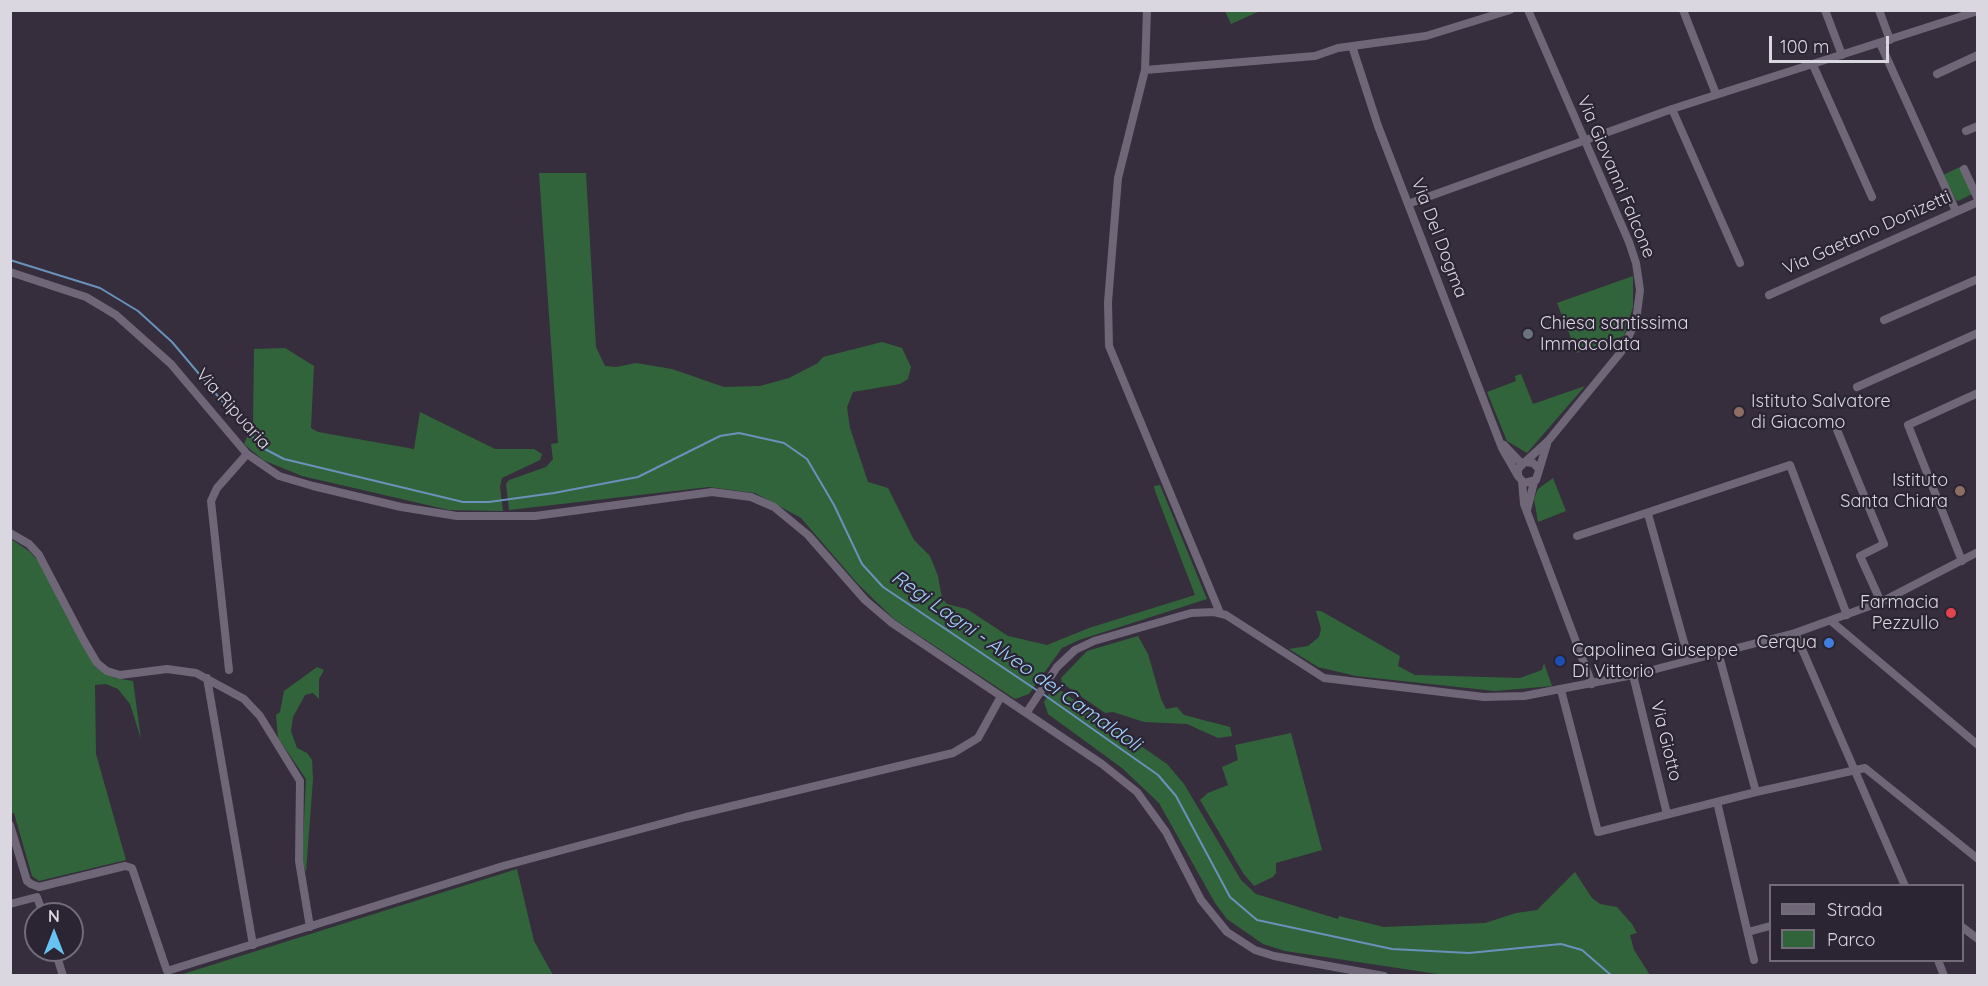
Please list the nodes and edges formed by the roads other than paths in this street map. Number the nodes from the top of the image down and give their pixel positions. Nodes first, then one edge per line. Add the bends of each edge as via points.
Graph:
1 (1147, 10) edge
2 (1510, 10) edge
3 (1528, 10) edge
4 (1683, 10) edge
5 (1825, 10) edge
6 (1879, 10) edge
7 (1977, 11) edge
8 (1890, 40) junction
9 (1880, 43) junction
10 (1352, 46) junction
11 (1977, 55) edge
12 (1842, 56) junction
13 (1813, 64) junction
14 (1145, 70) junction
15 (1937, 74) dead end
16 (1716, 94) junction
17 (1672, 109) junction
18 (1977, 126) edge
19 (1966, 131) dead end
20 (1583, 140) junction
21 (1964, 169) dead end
22 (1872, 197) dead end
23 (1977, 200) edge
24 (1408, 204) junction
25 (1956, 211) junction
26 (1740, 263) dead end
27 (10, 272) edge
28 (1977, 279) edge
29 (1769, 295) dead end
30 (1884, 320) dead end
31 (1977, 333) edge
32 (1857, 387) dead end
33 (1977, 393) edge
34 (1835, 425) dead end
35 (1500, 440) junction
36 (1548, 441) junction
37 (247, 454) junction
38 (1524, 463) junction
39 (1538, 468) junction
40 (1520, 479) junction
41 (1534, 482) junction
42 (1527, 510) junction
43 (1648, 514) junction
44 (10, 533) edge
45 (1577, 536) dead end
46 (1977, 552) edge
47 (1962, 561) junction
48 (1881, 602) junction
49 (1220, 613) junction
50 (1846, 615) junction
51 (1831, 621) junction
52 (1795, 633) junction
53 (1718, 652) junction
54 (1689, 660) junction
55 (230, 670) dead end
56 (1633, 675) junction
57 (207, 678) junction
58 (1592, 684) junction
59 (1561, 690) junction
60 (1000, 698) junction
61 (1027, 712) junction
62 (1977, 745) edge
63 (1853, 769) junction
64 (1756, 792) junction
65 (1717, 802) junction
66 (1667, 814) junction
67 (10, 825) edge
68 (1977, 859) edge
69 (1900, 876) junction
70 (1904, 884) edge
71 (1911, 884) edge
72 (39, 902) edge
73 (10, 904) edge
74 (1769, 926) edge
75 (310, 927) junction
76 (1964, 929) edge
77 (1748, 932) junction
78 (1977, 939) edge
79 (253, 945) junction
80 (1754, 960) dead end
81 (1384, 975) edge

1 - 14 street
2 - 10 street via 1426,36
3 - 20 street, Via Giovanni Falcone
4 - 16 street
5 - 12 street
6 - 8 street
7 - 8 street
8 - 9 street
9 - 12 street
9 - 25 street
10 - 14 street via 1295,59
10 - 24 street, Via Del Dogma
11 - 15 street
12 - 13 street
13 - 16 street
13 - 22 street
14 - 49 street via 1118,178 1108,302 1109,346
16 - 17 street
17 - 20 street
17 - 26 street
18 - 19 street
20 - 24 street
20 - 36 street, Via Giovanni Falcone via 1636,263 1639,306 1621,351
21 - 23 street
23 - 25 street, Via Gaetano Donizetti
24 - 35 street, Via Del Dogma
25 - 29 street, Via Gaetano Donizetti
27 - 37 street, Via Ripuaria via 86,297 125,322 171,364
28 - 30 street
31 - 32 street
33 - 47 street via 1908,424
34 - 48 street via 1884,544 1860,556
35 - 38 street
35 - 40 street, Via Del Dogma
36 - 38 street, Via Giovanni Falcone
36 - 39 street, Via Giovanni Falcone
37 - 55 street via 217,488 211,501
37 - 60 street, Via Ripuaria via 279,476 401,507 456,516 546,514 712,492 751,497 790,518 865,600 892,623
38 - 39 street via 1533,463
38 - 40 street
39 - 41 street
40 - 41 street
40 - 42 street
41 - 42 street
42 - 58 street
43 - 45 street
43 - 50 street via 1790,465
43 - 54 street
44 - 57 street via 39,555 96,663 107,671 136,675 182,669
46 - 47 street
47 - 48 street
48 - 50 street
49 - 59 street via 1309,671 1335,681 1484,697
49 - 61 street via 1191,613 1084,645 1066,657
50 - 51 street
51 - 52 street
51 - 62 street
52 - 53 street
52 - 63 street
53 - 54 street
53 - 64 street
54 - 56 street
56 - 58 street
56 - 66 street, Via Giotto
57 - 75 street via 244,699 260,716 300,781 299,861
57 - 79 street
58 - 59 street
59 - 66 street via 1598,832
60 - 61 street, Via Ripuaria
60 - 75 street via 978,738 952,753 627,832
61 - 81 street, Via Ripuaria via 1121,777 1148,803 1201,900 1227,932 1255,950 1274,956
63 - 64 street
63 - 68 street via 1870,770
63 - 69 street
64 - 65 street
65 - 66 street
65 - 77 street
67 - 79 street via 27,880 39,887 130,867 167,971
69 - 70 street
69 - 71 street
72 - 73 street via 37,897
74 - 77 street
75 - 79 street
76 - 78 street
77 - 80 street

